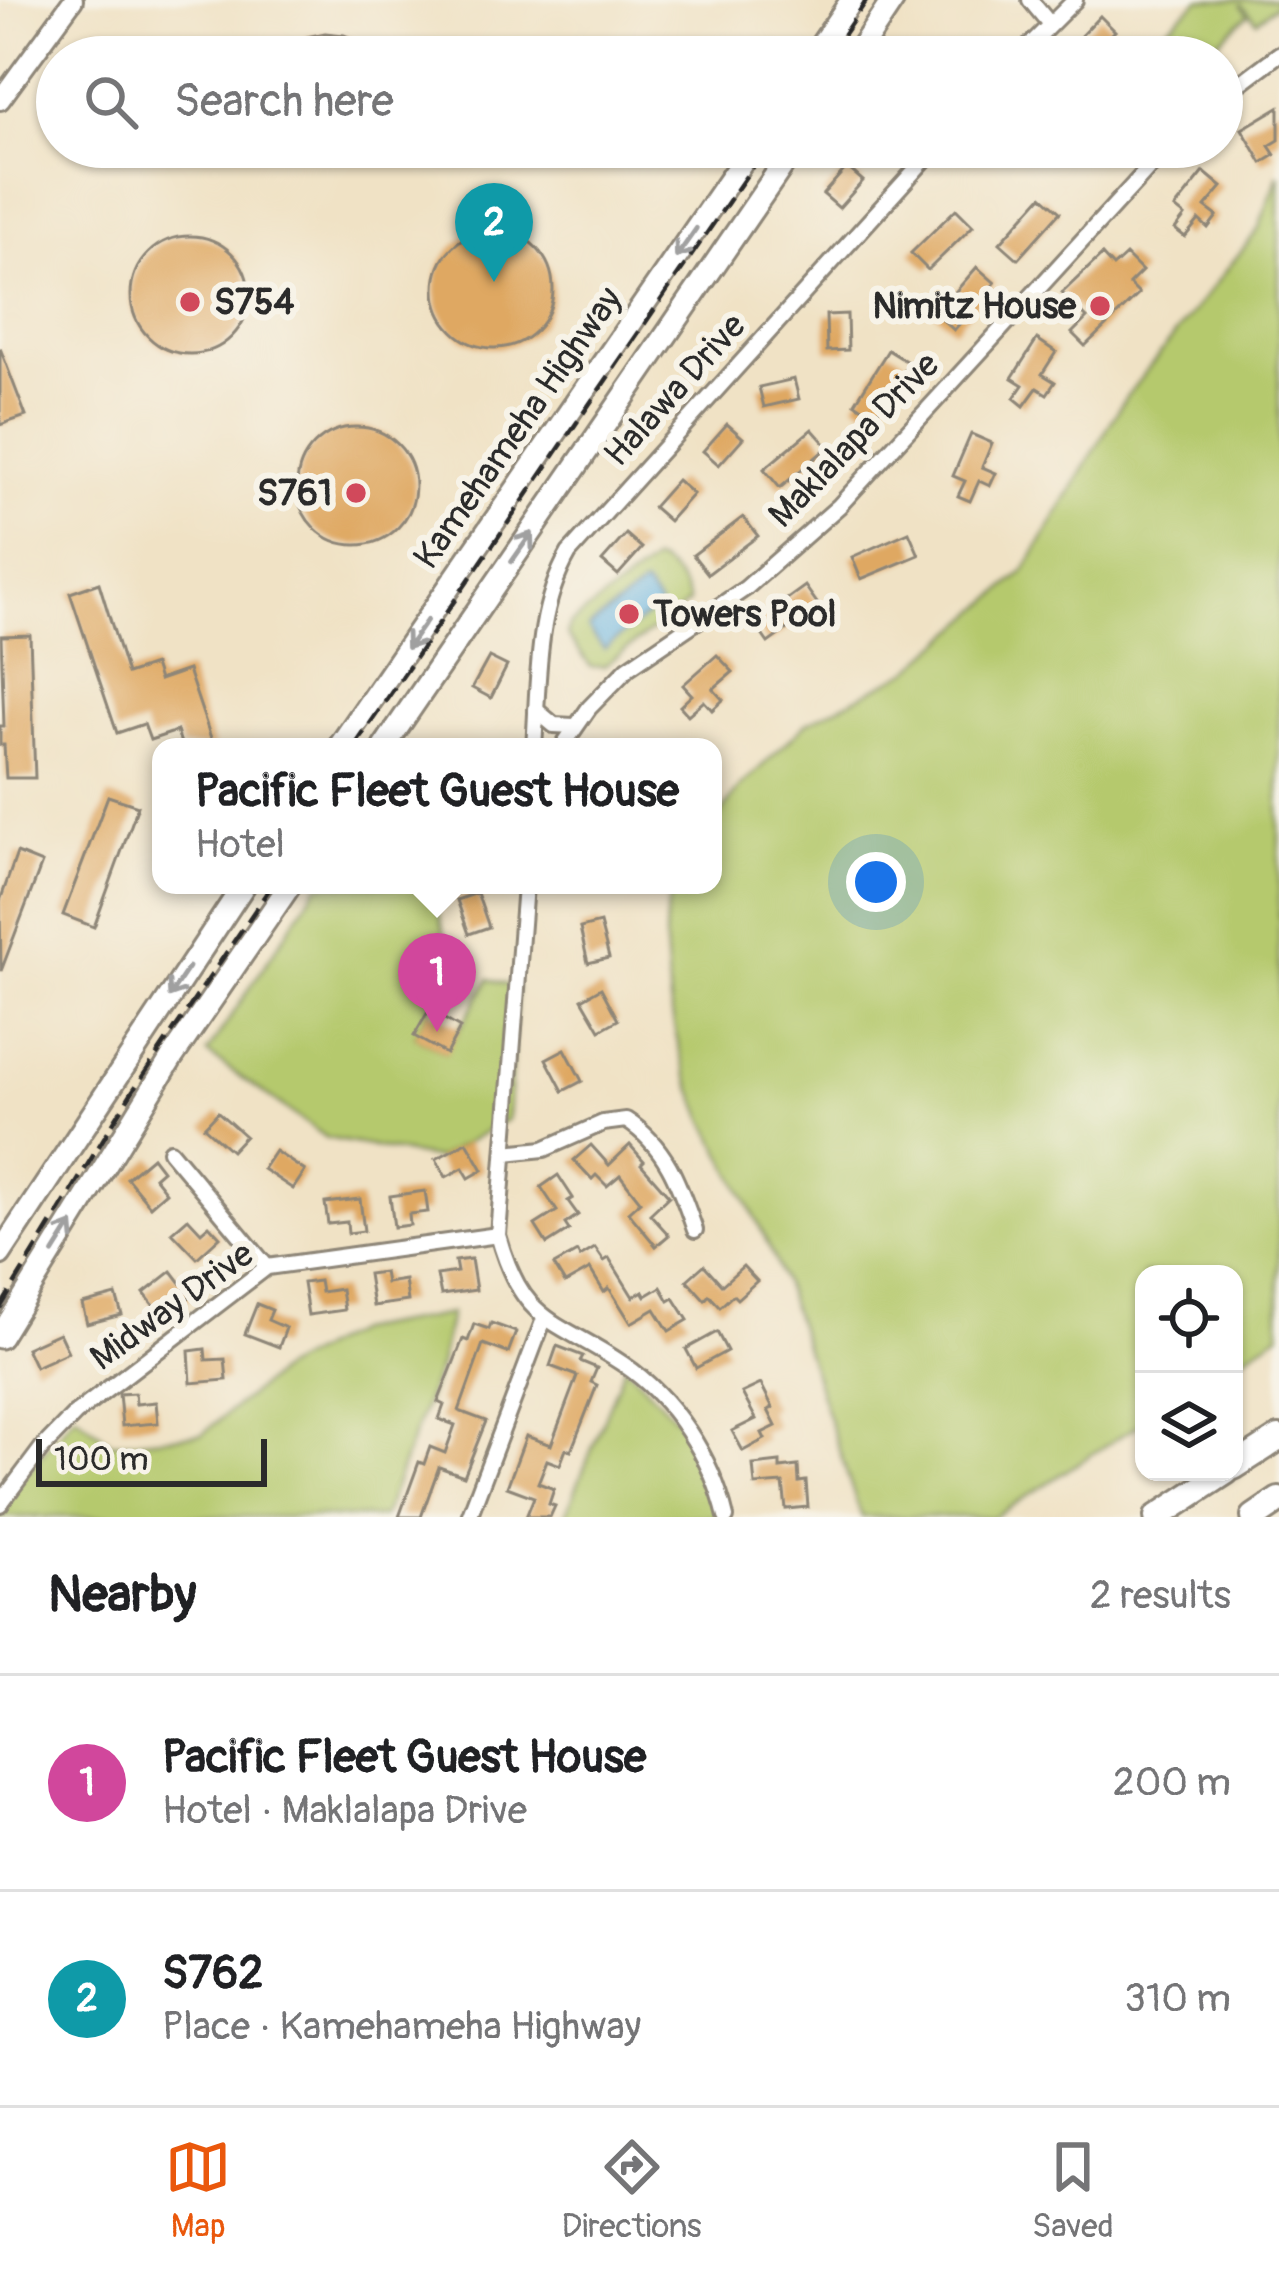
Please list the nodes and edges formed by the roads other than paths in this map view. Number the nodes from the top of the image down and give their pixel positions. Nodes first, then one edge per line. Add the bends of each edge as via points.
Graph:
1 (73, 0) edge
2 (852, 0) edge
3 (893, 0) edge
4 (1030, 0) edge
5 (1075, 0) edge
6 (1049, 23) junction
7 (47, 36) edge
8 (828, 36) edge
9 (869, 36) edge
10 (1037, 36) edge
11 (36, 51) edge
12 (1279, 54) edge
13 (1243, 82) edge
14 (0, 100) edge
15 (738, 168) edge
16 (781, 168) edge
17 (917, 168) edge
18 (1149, 168) edge
19 (536, 710) junction
20 (574, 726) junction
21 (345, 738) edge
22 (391, 738) edge
23 (535, 738) edge
24 (567, 738) edge
25 (238, 894) edge
26 (284, 894) edge
27 (524, 894) edge
28 (170, 1151) dead end
29 (506, 1153) junction
30 (695, 1230) dead end
31 (498, 1235) junction
32 (0, 1253) edge
33 (266, 1267) junction
34 (544, 1319) junction
35 (0, 1337) edge
36 (1279, 1438) edge
37 (1243, 1461) edge
38 (1212, 1481) edge
39 (1279, 1501) edge
40 (0, 1504) edge
41 (469, 1517) edge
42 (726, 1517) edge
43 (1157, 1517) edge
44 (1254, 1517) edge

1 - 7 street
2 - 8 main road
3 - 9 main road
4 - 6 street
5 - 6 street
6 - 10 street
11 - 14 street
12 - 13 street
15 -> 21 main road, Kamehameha Highway
22 -> 16 main road, Kamehameha Highway
17 - 19 street, Halawa Drive via 569,553 543,616
18 - 20 street, Maklalapa Drive via 839,506 746,588 628,668
19 - 20 street via 554,725
19 - 23 street, Halawa Drive
20 - 24 street, Maklalapa Drive
25 -> 32 main road
35 -> 26 main road
27 - 29 street
28 - 33 street
29 - 30 street via 544,1149 626,1120 665,1157
29 - 31 street
31 - 33 street, Midway Drive
31 - 34 street via 513,1282
33 - 40 street, Midway Drive via 76,1414
34 - 41 street
34 - 42 street via 625,1365 664,1398 706,1462
36 - 37 highway
38 - 43 highway
39 - 44 highway

